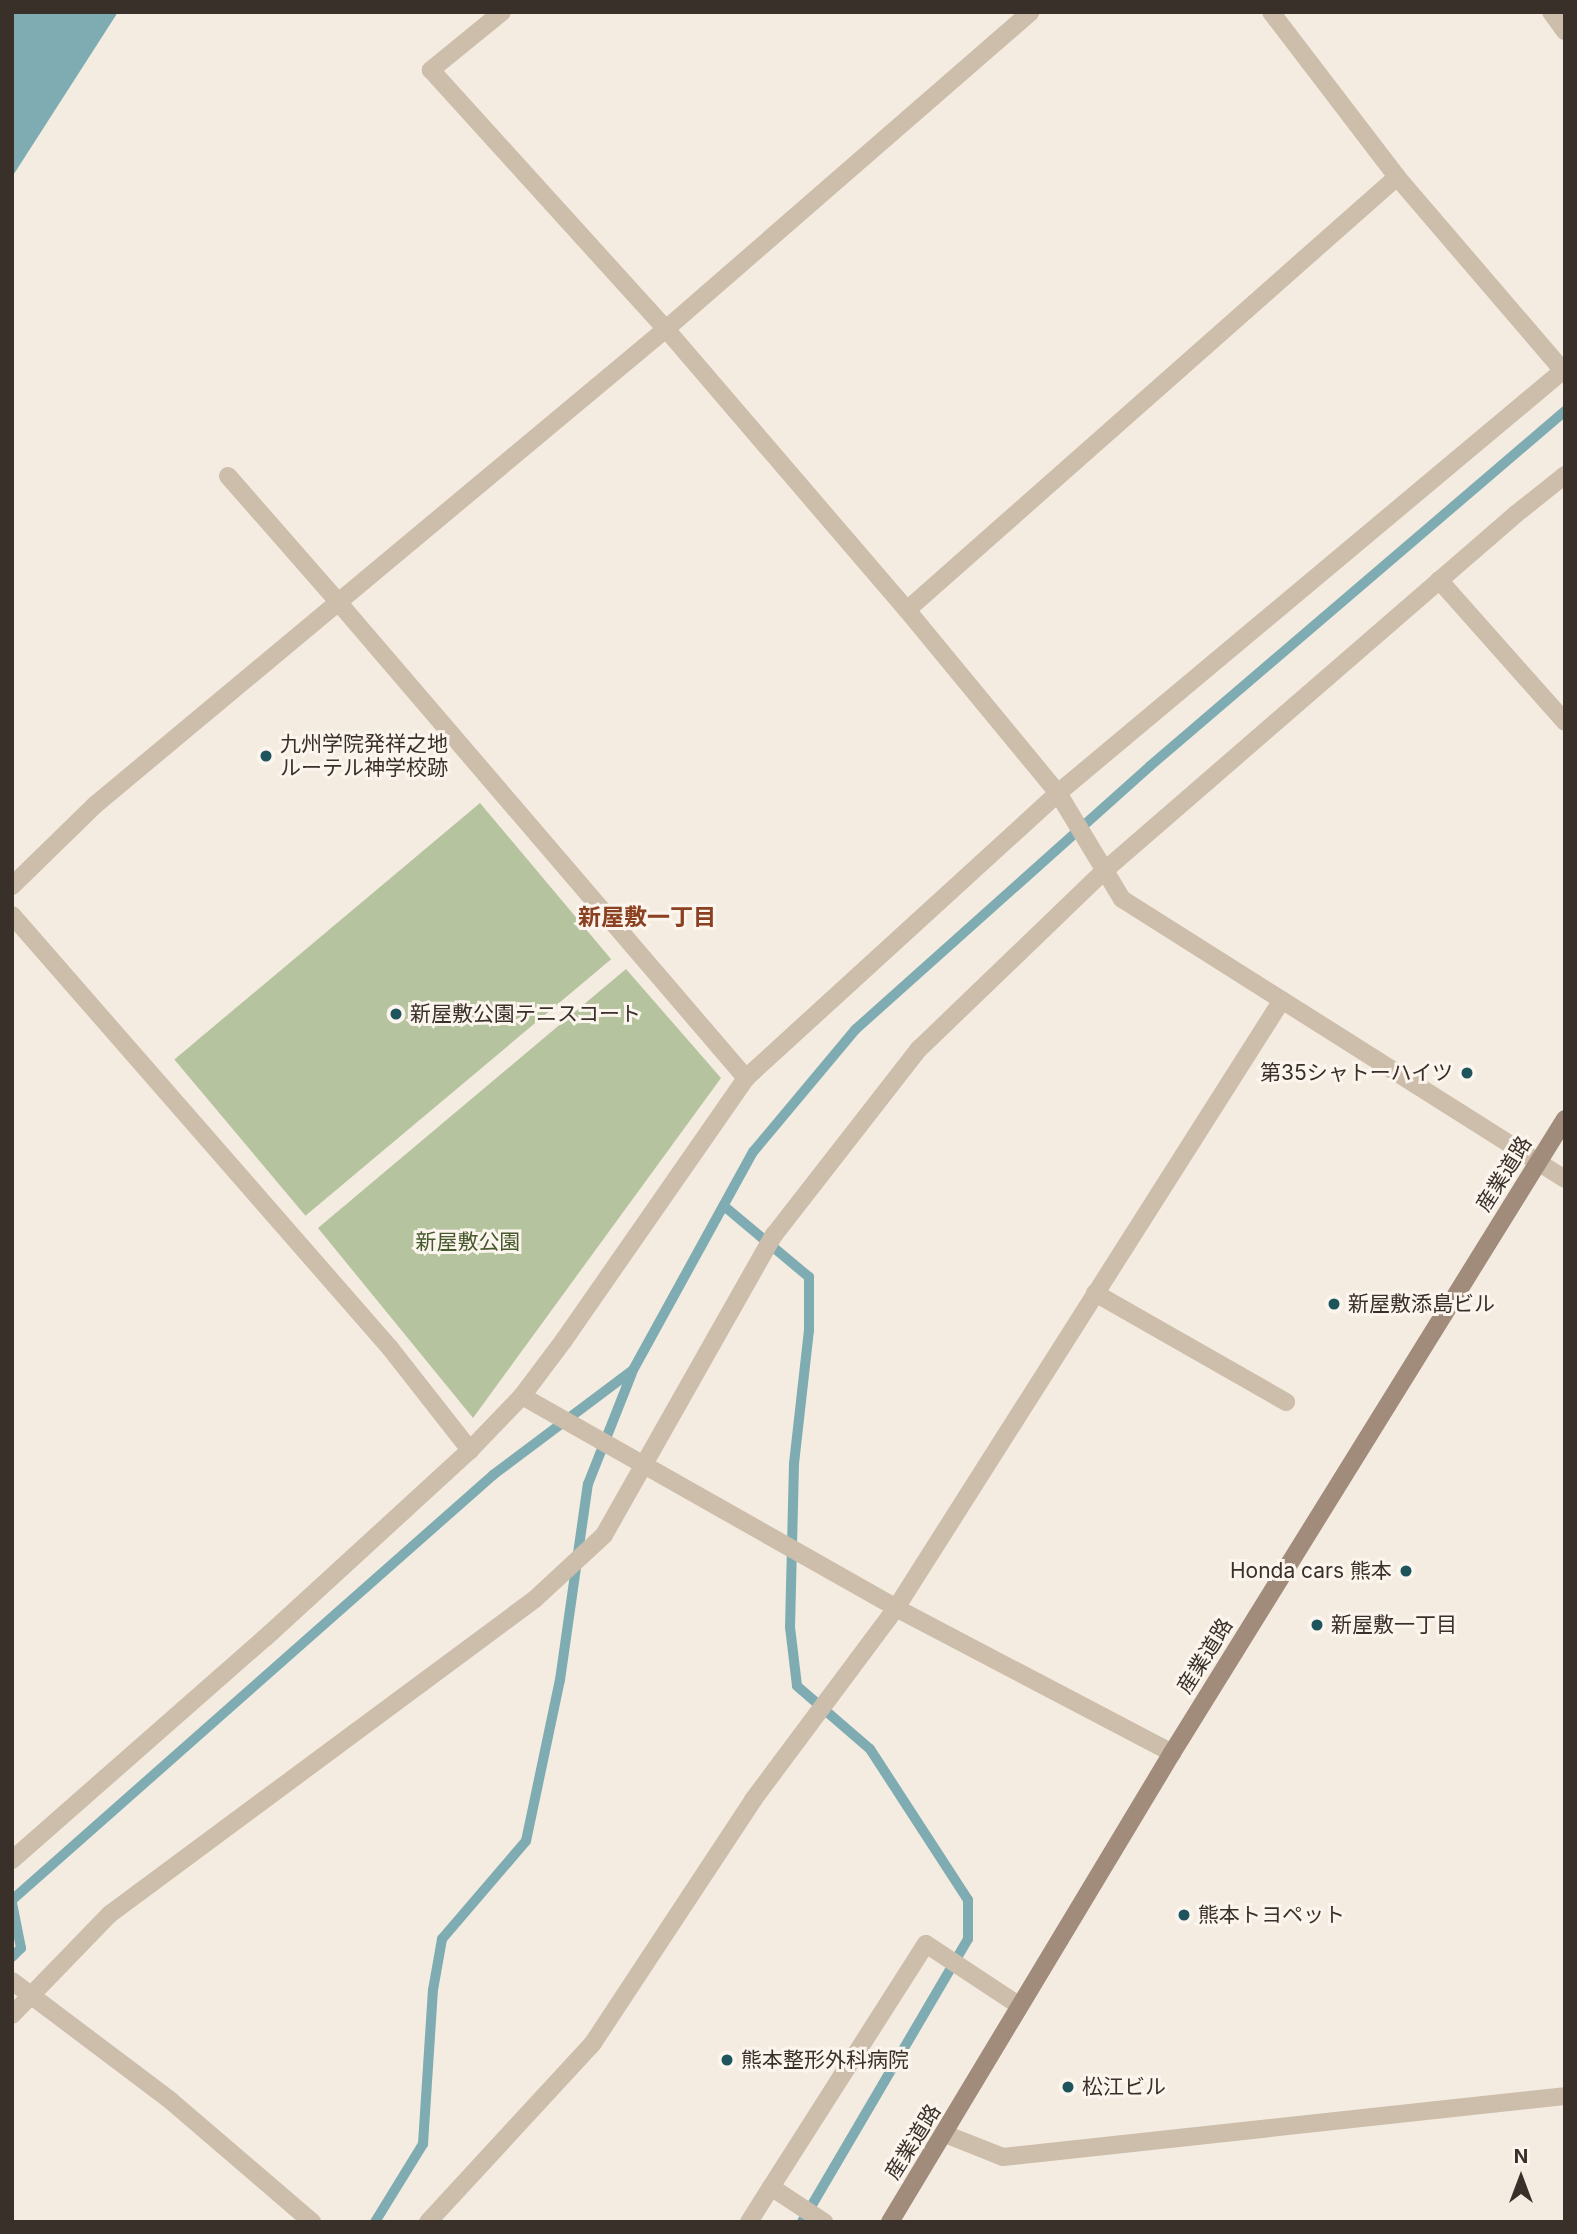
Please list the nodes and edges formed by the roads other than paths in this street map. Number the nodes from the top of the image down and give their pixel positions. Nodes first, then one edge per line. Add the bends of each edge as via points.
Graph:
1 (502, 12) edge
2 (1031, 12) edge
3 (1271, 12) edge
4 (1551, 12) edge
5 (1565, 31) edge
6 (1397, 177) junction
7 (666, 329) junction
8 (1564, 371) edge
9 (1565, 475) edge
10 (228, 476) dead end
11 (1439, 580) junction
12 (339, 603) junction
13 (906, 610) junction
14 (1565, 722) edge
15 (1062, 800) junction
16 (1104, 872) junction
17 (12, 886) edge
18 (12, 915) edge
19 (1282, 1000) junction
20 (746, 1078) junction
21 (1565, 1119) edge
22 (1538, 1163) junction
23 (1565, 1179) edge
24 (1095, 1293) junction
25 (522, 1396) junction
26 (1286, 1402) dead end
27 (470, 1450) junction
28 (647, 1464) junction
29 (896, 1608) junction
30 (1172, 1753) junction
31 (12, 1860) edge
32 (21, 1988) edge
33 (1011, 2000) dead end
34 (12, 2015) edge
35 (1565, 2096) edge
36 (945, 2134) junction
37 (771, 2187) junction
38 (312, 2222) edge
39 (428, 2222) edge
40 (749, 2222) edge
41 (824, 2222) edge
42 (890, 2222) edge

1 - 7 street via 431,70
2 - 7 street
3 - 6 street
4 - 5 street
6 - 8 street
6 - 13 street
7 - 12 street
7 - 13 street
8 - 15 street
9 - 11 street
10 - 12 street
11 - 14 street
11 - 16 street
12 - 17 street via 95,805
12 - 20 street
13 - 15 street
15 - 16 street
15 - 20 street
16 - 19 street via 1122,899
16 - 28 street via 919,1049 774,1235
18 - 27 street via 390,1348
19 - 22 street
19 - 24 street
20 - 25 street
21 - 22 street, 産業道路
22 - 23 street
22 - 30 street, 産業道路
24 - 26 street
24 - 29 street
25 - 27 street
25 - 28 street
27 - 31 street
28 - 29 street
28 - 32 street via 604,1535 535,1599 110,1914
29 - 30 street
29 - 39 street via 753,1800 593,2043
30 - 36 street, 産業道路
32 - 34 street
32 - 38 street via 171,2101
33 - 37 street via 926,1944
35 - 36 street via 1003,2157
36 - 42 street, 産業道路
37 - 40 street
37 - 41 street

